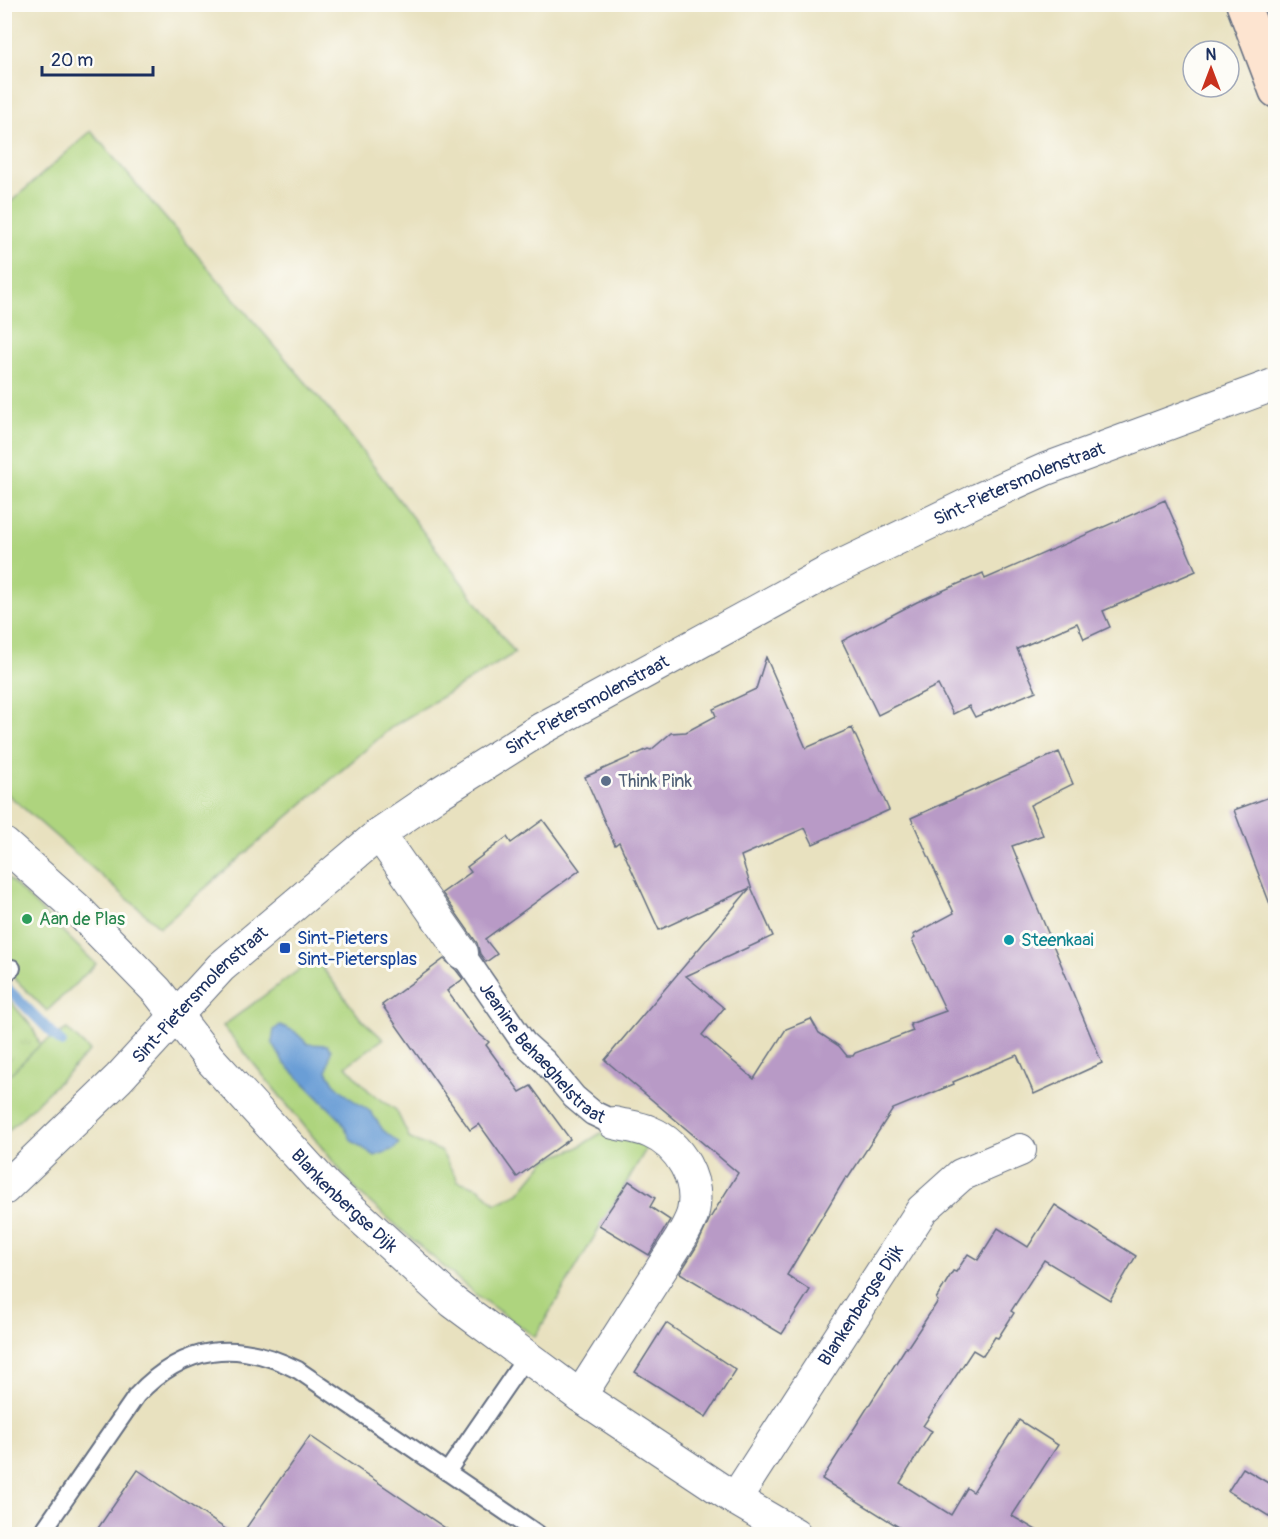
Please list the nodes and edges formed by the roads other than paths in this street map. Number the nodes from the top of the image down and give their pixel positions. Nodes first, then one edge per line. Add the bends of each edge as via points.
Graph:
1 (1243, 4) edge
2 (1275, 91) edge
3 (1275, 384) edge
4 (379, 834) junction
5 (4, 844) edge
6 (462, 953) joint
7 (177, 1015) junction
8 (614, 1123) joint
9 (1020, 1150) dead end
10 (4, 1189) edge
11 (526, 1357) junction
12 (580, 1396) junction
13 (447, 1472) junction
14 (735, 1499) junction
15 (41, 1534) edge
16 (538, 1534) edge
17 (795, 1534) edge

1 - 2 main road
3 - 4 street, Sint-Pietersmolenstraat via 1046,469 826,573 541,729
4 - 6 street, Jeanine Behaeghelstraat
4 - 7 street, Sint-Pietersmolenstraat via 221,967
5 - 7 street, Blankenbergse Dijk via 75,907
6 - 8 street, Jeanine Behaeghelstraat via 524,1043 574,1097 593,1113
7 - 10 street, Sint-Pietersmolenstraat via 119,1078
7 - 11 street, Blankenbergse Dijk via 209,1058 326,1186 453,1302
8 - 12 street, Jeanine Behaeghelstraat via 650,1132 669,1143 682,1157 691,1178 693,1214
9 - 14 street, Blankenbergse Dijk via 961,1175 922,1210
11 - 12 street, Blankenbergse Dijk
11 - 13 lane
12 - 14 street, Blankenbergse Dijk
13 - 15 lane via 276,1359 228,1350 204,1353 167,1368 137,1395
13 - 16 lane
14 - 17 street, Blankenbergse Dijk

